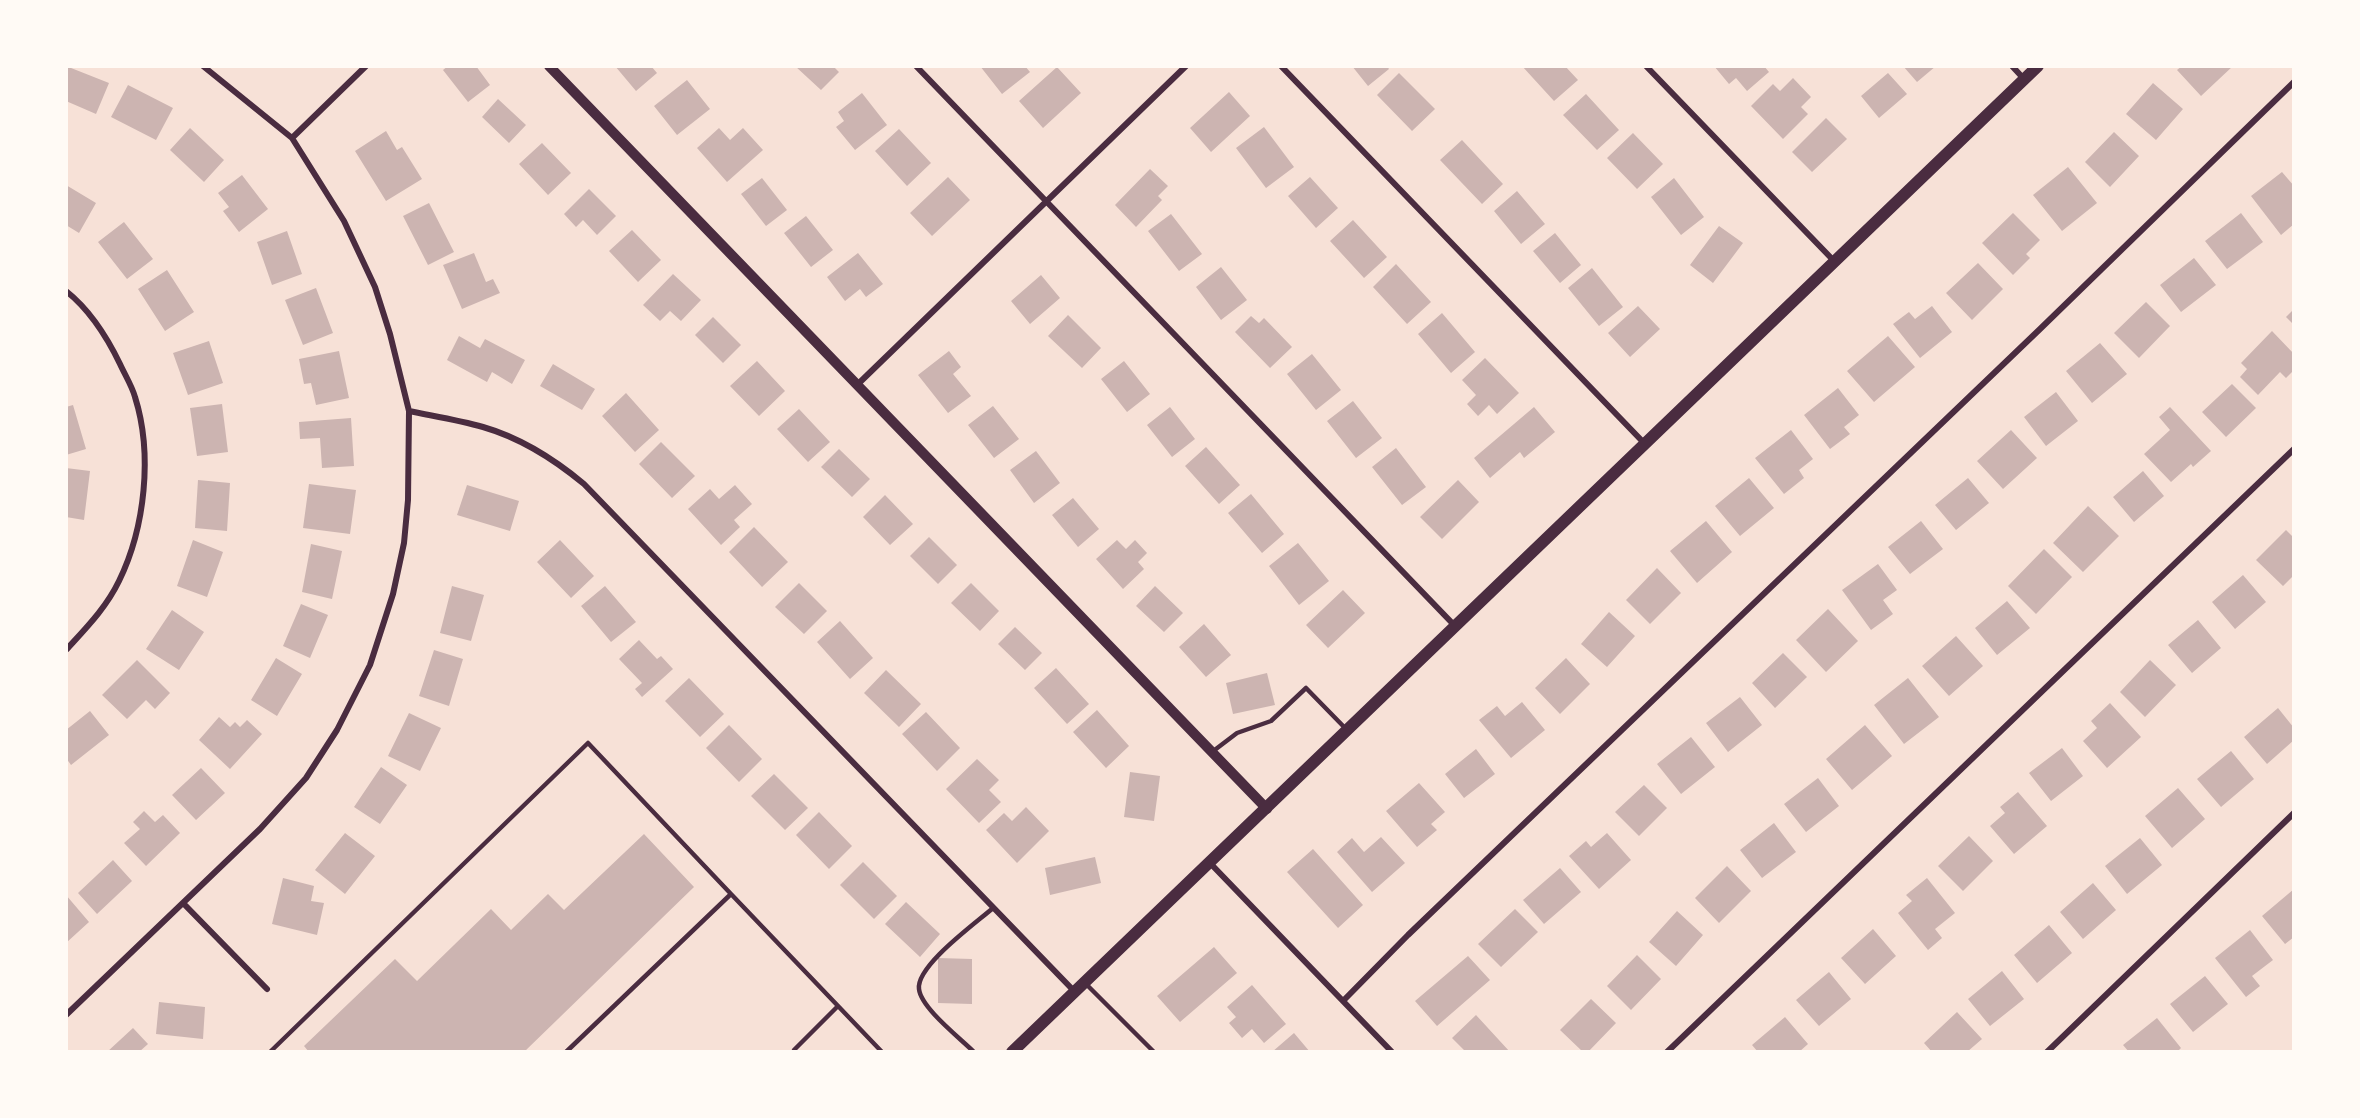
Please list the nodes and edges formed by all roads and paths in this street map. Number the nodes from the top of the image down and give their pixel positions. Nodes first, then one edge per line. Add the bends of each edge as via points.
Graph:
1 (203, 66) edge
2 (366, 66) edge
3 (549, 66) edge
4 (916, 66) edge
5 (1186, 66) edge
6 (1281, 66) edge
7 (1646, 66) edge
8 (2012, 66) edge
9 (2038, 66) edge
10 (2025, 79) junction
11 (2294, 82) edge
12 (292, 138) junction
13 (1046, 202) junction
14 (1835, 262) junction
15 (66, 291) edge
16 (857, 385) junction
17 (409, 411) junction
18 (1646, 444) junction
19 (2294, 449) edge
20 (1456, 627) junction
21 (66, 650) edge
22 (1348, 730) junction
23 (1212, 752) junction
24 (1266, 809) junction
25 (2294, 813) edge
26 (1210, 863) junction
27 (731, 894) junction
28 (183, 903) junction
29 (993, 908) junction
30 (1085, 982) junction
31 (267, 989) dead end
32 (1075, 992) junction
33 (1343, 1001) junction
34 (838, 1006) junction
35 (66, 1015) edge
36 (794, 1050) dead end
37 (270, 1052) edge
38 (566, 1052) edge
39 (882, 1052) edge
40 (974, 1052) edge
41 (1012, 1052) edge
42 (1154, 1052) edge
43 (1392, 1052) edge
44 (1667, 1052) edge
45 (2047, 1052) edge

1 - 12 street
2 - 12 street
3 - 16 street
4 - 13 street
5 - 13 street
6 - 18 street
7 - 14 street
8 - 10 street
9 - 10 main road
10 - 14 main road
11 - 33 street
12 - 17 street via 344,221 375,288
13 - 16 street
13 - 20 street
14 - 18 main road
15 - 21 street via 109,341 135,397 144,468 141,513 119,581 100,612
16 - 23 street
17 - 28 street via 404,543 393,594 370,665 337,730 306,778
17 - 29 street via 483,427 518,440 558,463 584,484
18 - 20 main road
19 - 44 street
20 - 22 main road
22 - 23 lane via 1305,688 1271,721 1237,733
22 - 24 main road
23 - 24 street
24 - 26 main road
25 - 45 street
26 - 30 main road
26 - 33 street
27 - 34 lane
27 - 37 lane via 588,743
27 - 38 lane
28 - 31 street
28 - 35 street
29 - 32 street
29 - 40 lane via 930,963 919,989 927,1006
30 - 32 main road
30 - 42 lane
32 - 41 main road
33 - 43 street
34 - 36 lane
34 - 39 lane

